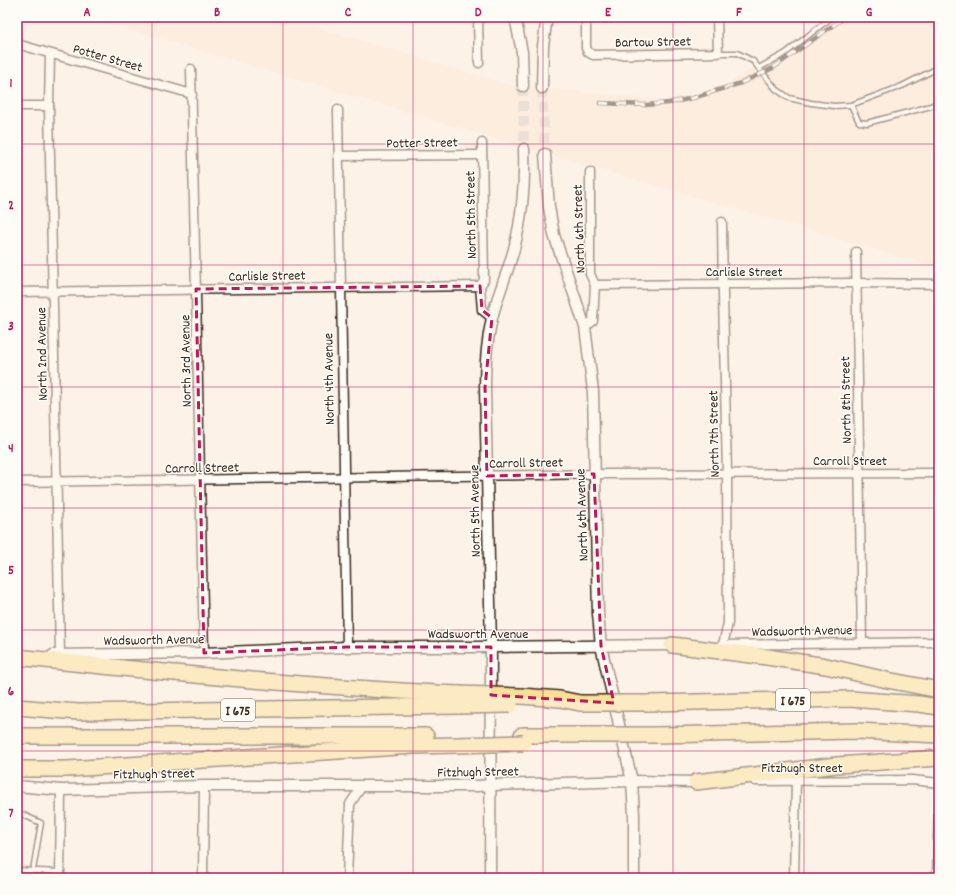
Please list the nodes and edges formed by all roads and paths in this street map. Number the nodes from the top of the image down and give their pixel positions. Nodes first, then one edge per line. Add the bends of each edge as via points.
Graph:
1 (478, 17) edge
2 (515, 17) edge
3 (547, 17) edge
4 (586, 17) edge
5 (718, 17) edge
6 (832, 17) edge
7 (17, 44) edge
8 (718, 53) junction
9 (50, 54) junction
10 (479, 63) dead end
11 (759, 68) junction
12 (192, 69) dead end
13 (936, 69) dead end
14 (523, 86) tunnel mouth
15 (542, 88) tunnel mouth
16 (192, 94) junction
17 (939, 102) edge
18 (851, 105) junction
19 (17, 106) edge
20 (49, 106) junction
21 (338, 110) dead end
22 (482, 143) dead end
23 (524, 148) tunnel mouth
24 (545, 154) tunnel mouth
25 (482, 155) junction
26 (338, 156) junction
27 (590, 172) dead end
28 (722, 222) dead end
29 (856, 252) dead end
30 (856, 283) junction
31 (722, 284) junction
32 (939, 284) edge
33 (595, 285) junction
34 (480, 286) junction
35 (340, 288) junction
36 (196, 289) junction
37 (17, 292) edge
38 (53, 292) junction
39 (492, 318) junction
40 (585, 326) junction
41 (727, 473) junction
42 (859, 473) junction
43 (939, 473) edge
44 (594, 474) junction
45 (487, 476) junction
46 (343, 478) junction
47 (56, 481) junction
48 (201, 481) junction
49 (17, 482) edge
50 (939, 642) edge
51 (862, 643) junction
52 (672, 645) junction
53 (723, 645) junction
54 (601, 646) junction
55 (347, 647) junction
56 (491, 648) junction
57 (204, 652) junction
58 (60, 655) junction
59 (17, 656) edge
60 (939, 690) edge
61 (459, 700) junction
62 (17, 707) edge
63 (939, 707) edge
64 (939, 735) edge
65 (17, 736) edge
66 (458, 740) junction
67 (939, 758) edge
68 (17, 769) edge
69 (632, 781) junction
70 (796, 781) junction
71 (696, 782) junction
72 (939, 783) edge
73 (491, 785) junction
74 (17, 786) edge
75 (204, 786) junction
76 (362, 786) junction
77 (60, 790) junction
78 (17, 791) edge
79 (939, 805) edge
80 (17, 812) edge
81 (17, 870) edge
82 (33, 870) junction
83 (60, 875) edge
84 (203, 878) edge
85 (347, 878) edge
86 (490, 878) edge
87 (634, 878) edge
88 (794, 878) edge
89 (937, 878) edge

1 - 10 street
2 - 14 street via 522,52
3 - 15 street
4 - 8 street, Bartow Street via 586,48 593,55
5 - 8 street
6 - 11 lane via 786,53
7 - 9 street, Potter Street
8 - 11 lane via 737,53 753,61
9 - 16 street, Potter Street
9 - 20 street, North 2nd Avenue
11 - 18 lane via 776,88 789,98 834,106
12 - 16 street, North 3rd Avenue
13 - 18 lane via 902,86
16 - 36 street, North 3rd Avenue
17 - 18 lane via 867,123 859,122
19 - 20 street
20 - 38 street, North 2nd Avenue
21 - 26 street, North 4th Avenue
22 - 25 street, North 5th Street
23 - 39 street, North 5th Avenue via 525,183 522,214 515,246
24 - 40 street, North 6th Avenue via 549,208 554,234
25 - 26 street, Potter Street
25 - 34 street, North 5th Street via 484,280
26 - 35 street, North 4th Avenue
27 - 33 street, North 6th Street via 590,274
28 - 31 street, North 7th Street
29 - 30 street, North 8th Street
30 - 31 street, Carlisle Street
30 - 32 street, Carlisle Street
30 - 42 street, North 8th Street
31 - 33 street, Carlisle Street
31 - 41 street, North 7th Street
33 - 40 street via 593,322
34 - 35 street, Carlisle Street
34 - 39 street via 482,310
35 - 36 street, Carlisle Street
35 - 46 street, North 4th Avenue
36 - 38 street, Carlisle Street
36 - 48 street, North 3rd Avenue
37 - 38 street, Carlisle Street
38 - 47 street, North 2nd Avenue
39 - 45 street, North 5th Avenue via 485,373
40 - 44 street, North 6th Avenue via 593,391
41 - 42 street, Carroll Street
41 - 44 street, Carroll Street
41 - 53 street, North 7th Street via 728,623
42 - 43 street, Carroll Street
42 - 51 street, North 8th Street
44 - 45 street, Carroll Street
44 - 54 street, North 6th Avenue
45 - 46 street, Carroll Street
45 - 56 street, North 5th Avenue
46 - 48 street, Carroll Street
46 - 55 street, North 4th Avenue
47 - 48 street, Carroll Street
47 - 49 street, Carroll Street
47 - 58 street, North 2nd Avenue
48 - 57 street, North 3rd Avenue
50 - 51 street, Wadsworth Avenue
51 - 53 street, Wadsworth Avenue
52 - 53 street, Wadsworth Avenue
52 - 54 street, Wadsworth Avenue
52 - 60 highway via 826,666
54 - 56 street, Wadsworth Avenue
54 - 69 street, North 6th Avenue
55 - 56 street, Wadsworth Avenue
55 - 57 street, Wadsworth Avenue
56 - 73 street, North 5th Avenue
57 - 58 street, Wadsworth Avenue
58 - 59 street, Wadsworth Avenue
59 - 61 highway via 157,672
61 - 62 highway, I 675 via 78,712
61 - 63 highway, I 675, bridge via 560,699 580,703 648,703 850,699
64 - 66 highway, I 675, bridge via 856,732 586,735
65 - 66 highway, I 675
66 - 68 highway via 413,746 68,769
67 - 71 highway via 836,765
69 - 71 street, Fitzhugh Street
69 - 73 street, Fitzhugh Street
69 - 87 street, North 6th Avenue
70 - 71 street, Fitzhugh Street
70 - 72 street, Fitzhugh Street via 912,780
70 - 88 street
73 - 76 street, Fitzhugh Street
73 - 86 street, North 5th Avenue
74 - 77 street, Fitzhugh Street
74 - 78 lane
75 - 76 street, Fitzhugh Street
75 - 77 street, Fitzhugh Street
75 - 84 street
76 - 85 street via 350,804
77 - 83 street
79 - 89 street
80 - 82 lane via 41,823
81 - 82 lane
82 - 83 lane

